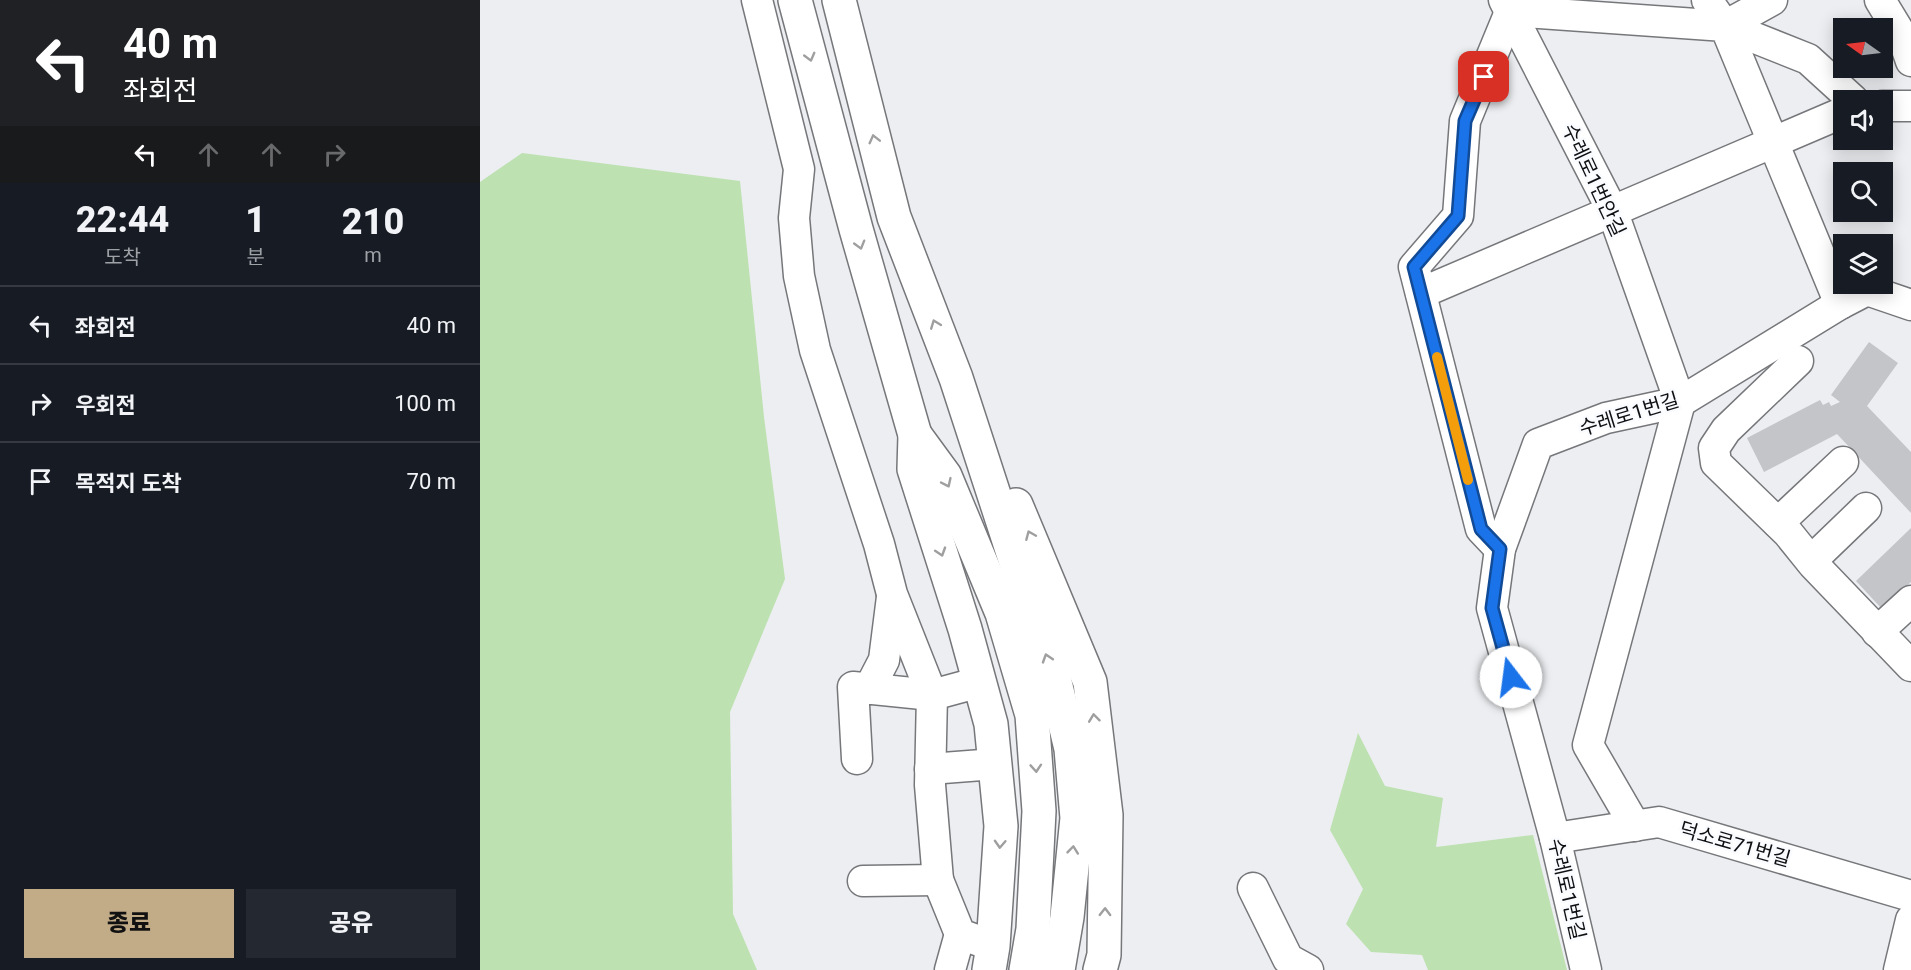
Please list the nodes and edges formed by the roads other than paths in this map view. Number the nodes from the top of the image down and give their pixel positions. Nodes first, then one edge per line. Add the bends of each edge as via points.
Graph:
1 (757, 0) edge
2 (795, 0) edge
3 (839, 0) edge
4 (1707, 0) edge
5 (1772, 0) edge
6 (1880, 0) edge
7 (1510, 4) edge
8 (1725, 26) junction
9 (1911, 61) edge
10 (1841, 90) edge
11 (1893, 106) edge
12 (1911, 106) edge
13 (1833, 117) edge
14 (1773, 143) junction
15 (1612, 210) junction
16 (1420, 293) junction
17 (1840, 304) junction
18 (1911, 305) edge
19 (1798, 361) dead end
20 (956, 378) junction
21 (1680, 402) junction
22 (915, 435) junction
23 (1844, 462) dead end
24 (1866, 508) dead end
25 (1778, 523) junction
26 (1500, 549) junction
27 (1810, 561) junction
28 (892, 594) junction
29 (1911, 601) edge
30 (1878, 632) junction
31 (1911, 666) edge
32 (980, 682) junction
33 (869, 689) junction
34 (932, 695) junction
35 (857, 759) dead end
36 (995, 764) junction
37 (930, 769) junction
38 (1635, 826) junction
39 (1555, 838) junction
40 (863, 880) dead end
41 (938, 880) junction
42 (1253, 888) dead end
43 (1911, 896) edge
44 (1911, 920) edge
45 (960, 934) junction
46 (991, 958) edge
47 (950, 970) edge
48 (1026, 970) edge
49 (1058, 970) edge
50 (1100, 970) edge
51 (1308, 970) edge
52 (1586, 970) edge
53 (1899, 970) edge

1 - 28 street via 799,169 794,218 799,276 815,350
2 -> 22 highway
20 -> 3 highway via 894,217
4 - 8 street
5 - 8 street
6 - 9 street via 1903,38
7 - 8 street
7 - 15 street, 수레로1번안길
7 - 16 street via 1465,121 1458,216 1414,267
8 - 10 street via 1808,59
8 - 14 street
11 - 12 street
13 - 14 street
14 - 15 street
14 - 17 street
15 - 16 street
15 - 21 street, 수레로1번안길
16 - 26 street via 1481,529
17 - 18 street, 수레로1번길 via 1867,290
17 - 21 street, 수레로1번길
19 - 25 street via 1726,430 1714,448 1716,463
49 -> 20 highway via 1077,818 1071,749 1055,682
50 -> 20 highway via 1104,956 1106,815 1090,682 1029,532
21 - 26 street, 수레로1번길 via 1606,418 1538,444
21 - 38 street via 1588,745
22 -> 32 highway via 914,469
22 -> 48 highway via 945,476 1002,613 1032,715 1039,811 1033,929
23 - 25 street
24 - 27 street
25 - 27 street
26 - 39 street, 수레로1번길 via 1492,608
27 - 30 street
28 - 33 street via 884,660
28 - 34 street
29 - 30 street
30 - 31 street
32 - 34 street
32 - 36 highway via 991,724
33 - 34 street
33 - 35 street via 853,687
34 - 37 street
36 - 37 street
36 -> 46 highway via 1001,826
37 - 41 street
38 - 39 street, 덕소로71번길
38 - 43 street, 덕소로71번길 via 1659,822
39 - 52 street, 수레로1번길
40 - 41 street
41 - 45 street
42 - 51 street via 1288,959
44 - 53 street
45 - 46 street
45 - 47 street

